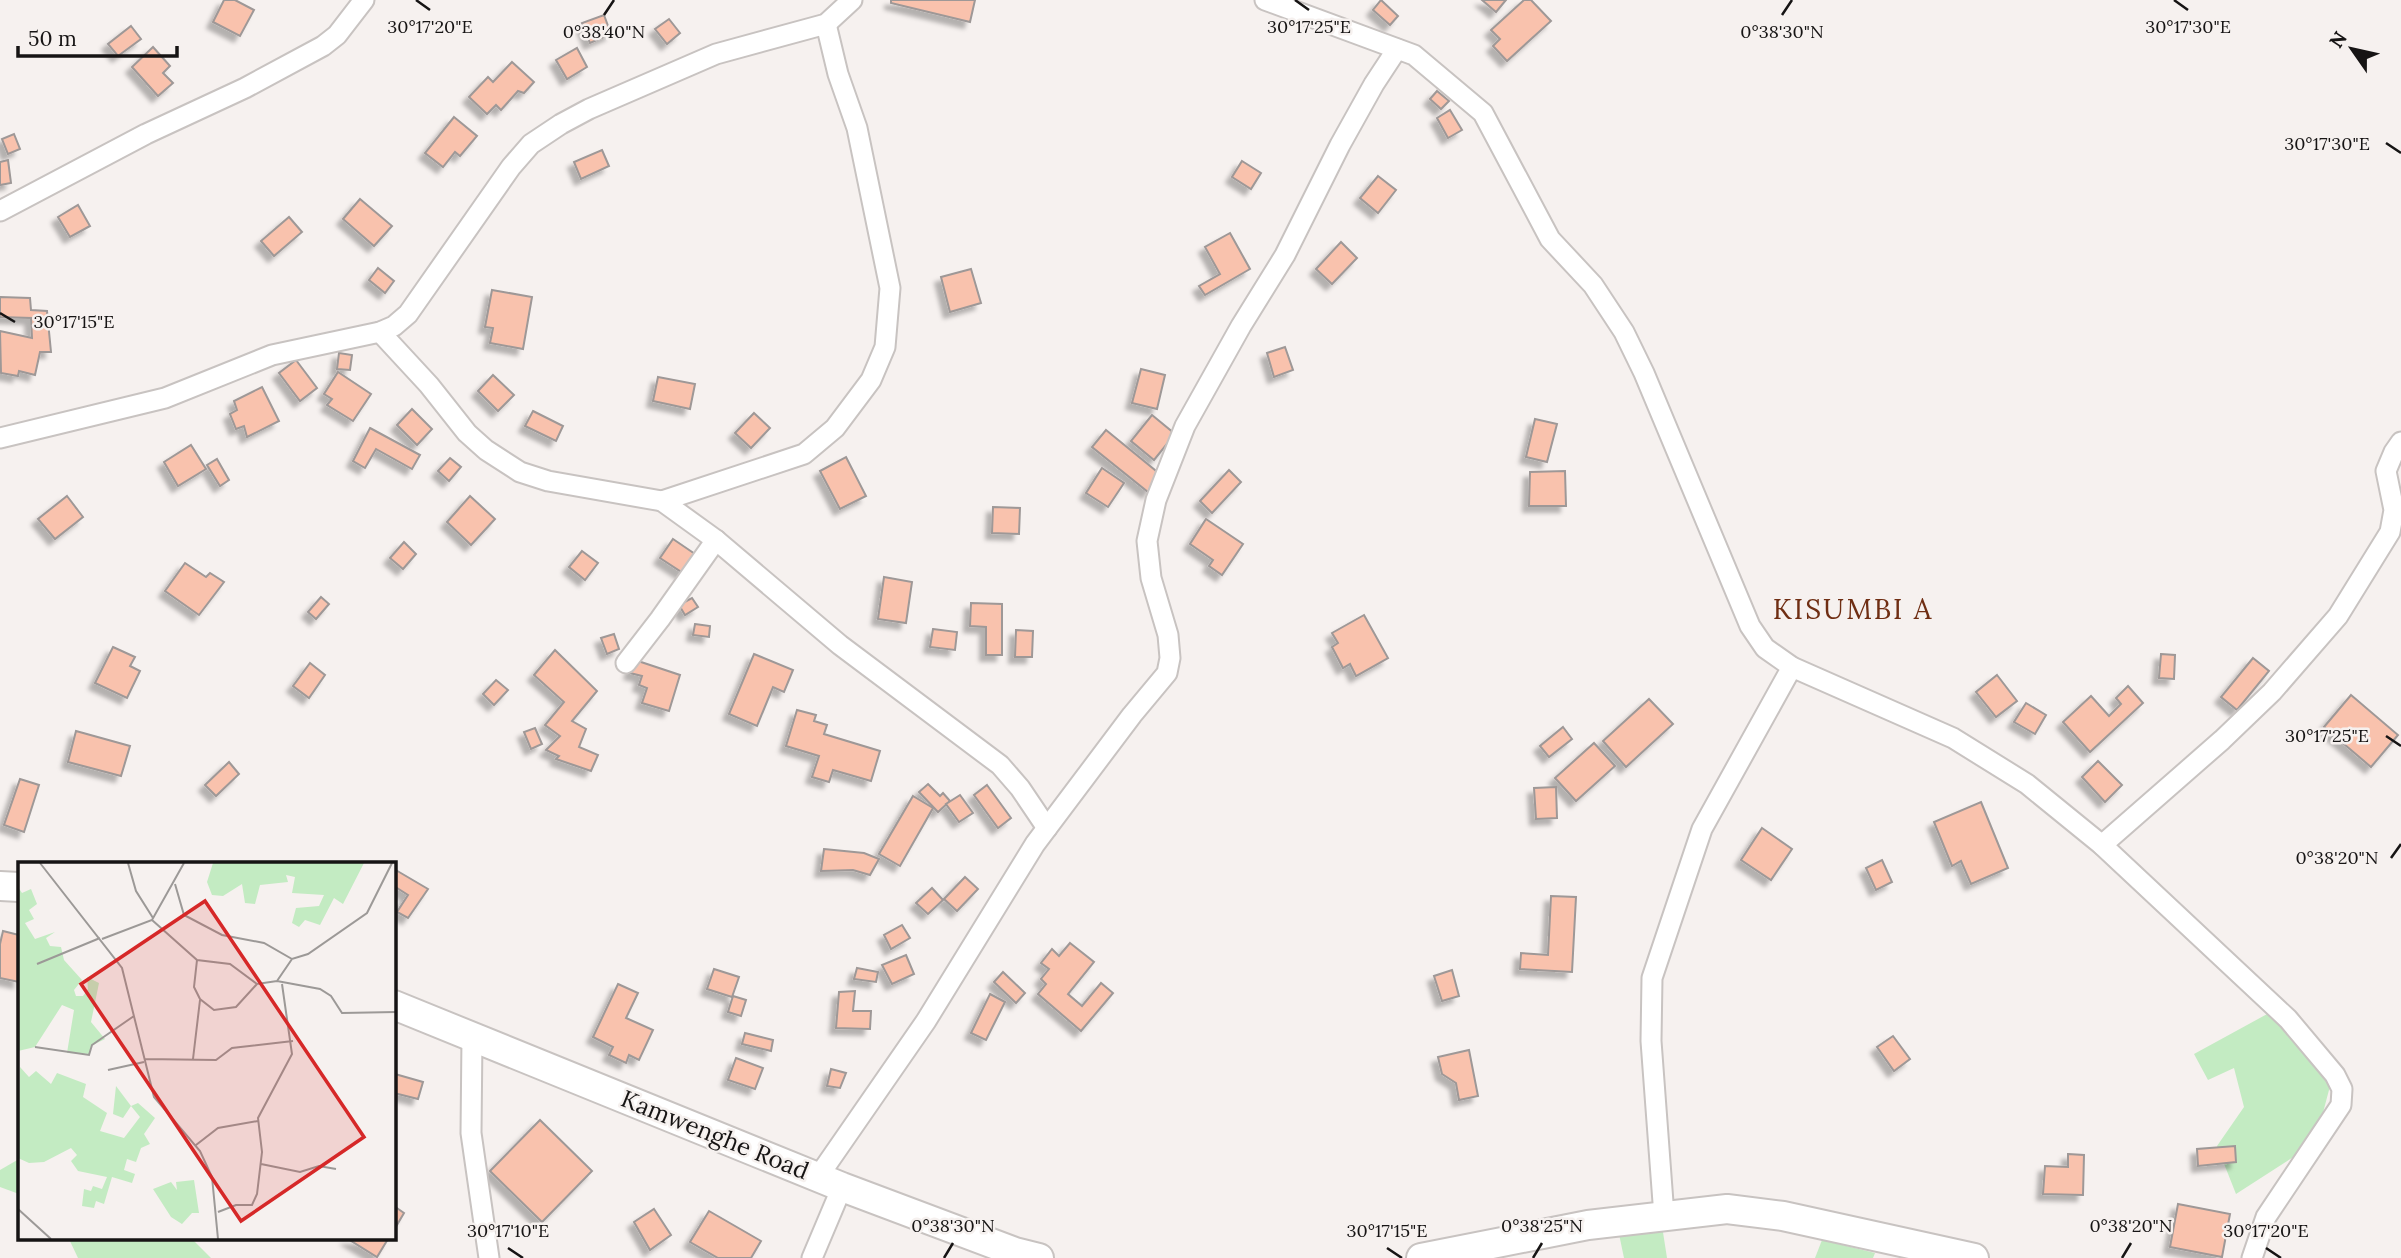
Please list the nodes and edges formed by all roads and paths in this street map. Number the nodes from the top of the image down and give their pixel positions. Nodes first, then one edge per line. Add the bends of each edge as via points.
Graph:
1 (364, 0) edge
2 (852, 0) edge
3 (1265, 0) edge
4 (826, 24) junction
5 (1397, 49) junction
6 (0, 211) edge
7 (380, 332) junction
8 (0, 438) edge
9 (2401, 442) edge
10 (662, 501) junction
11 (716, 540) junction
12 (626, 663) dead end
13 (1792, 667) junction
14 (1047, 828) junction
15 (2102, 845) junction
16 (0, 886) edge
17 (18, 887) edge
18 (396, 1006) edge
19 (472, 1037) junction
20 (830, 1182) junction
21 (1664, 1216) junction
22 (489, 1258) edge
23 (812, 1258) edge
24 (1039, 1258) edge
25 (1421, 1258) edge
26 (1974, 1258) edge
27 (2252, 1258) edge

1 - 6 street via 323,46
2 - 4 street
3 - 5 street
4 - 7 street via 716,54 589,109 531,144 408,314
4 - 10 street via 857,128 890,288 885,347 871,380 835,428 804,454
5 - 13 street via 1413,55 1483,113 1550,239 1593,285 1624,332 1750,626 1765,648
5 - 14 street via 1185,426 1156,500 1147,541 1151,578 1168,635 1167,673
7 - 8 street via 272,355 165,398
7 - 10 street via 467,433 520,472 570,486
9 - 15 street via 2386,471 2394,510 2390,532 2338,616 2272,692
10 - 11 street
11 - 12 street
11 - 14 street via 839,645 1000,765
13 - 15 street via 1953,738 2026,784
13 - 21 street via 1702,829 1652,978 1651,1041
14 - 20 street
15 - 27 street via 2288,1019 2342,1089 2341,1105 2266,1217
16 - 17 main road
18 - 19 main road, Kamwenghe Road
19 - 20 main road, Kamwenghe Road
19 - 22 street via 471,1133
20 - 23 street
20 - 24 main road, Kamwenghe Road
21 - 25 main road via 1588,1225
21 - 26 main road via 1727,1209 1783,1216

